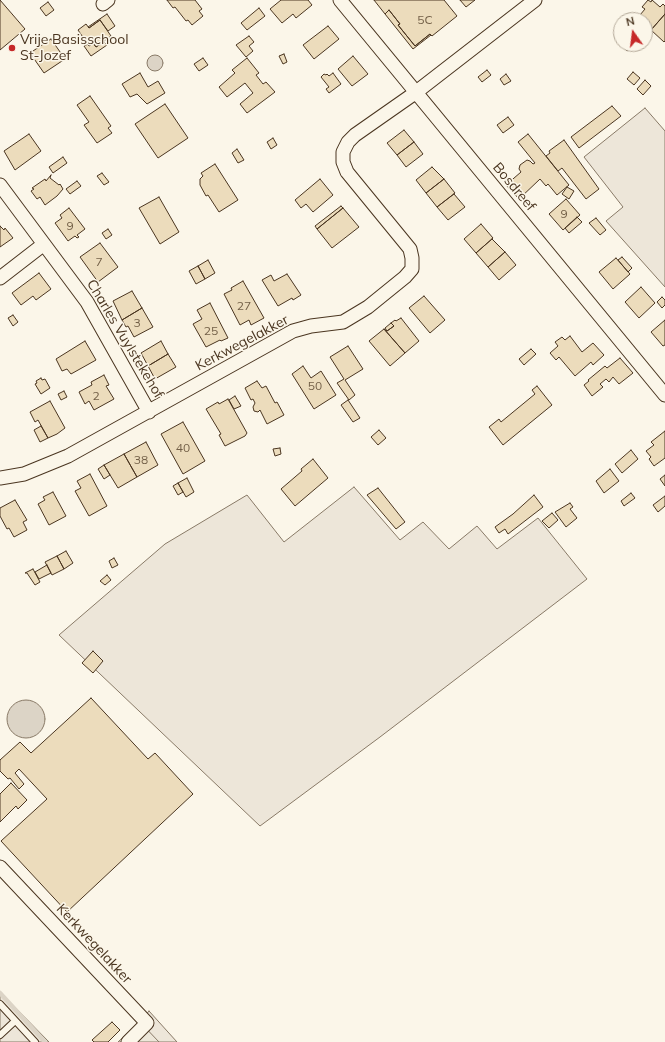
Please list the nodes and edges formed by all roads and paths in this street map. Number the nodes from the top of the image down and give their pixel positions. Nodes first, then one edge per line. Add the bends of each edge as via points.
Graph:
1 (340, 0) edge
2 (535, 0) edge
3 (415, 93) junction
4 (0, 185) edge
5 (44, 244) junction
6 (0, 278) edge
7 (665, 395) edge
8 (149, 412) junction
9 (0, 478) edge
10 (0, 867) edge
11 (0, 1004) edge
12 (15, 1021) junction
13 (0, 1035) edge
14 (35, 1042) edge
15 (128, 1042) edge

1 - 3 street, Bosdreef
2 - 3 street, Kerkwegelakker
3 - 7 street, Bosdreef
3 - 8 street, Kerkwegelakker via 348,142 343,152 347,172 410,249 412,268 405,278 368,307 343,322 293,331
4 - 5 street, Charles Vuylstekehof
5 - 6 street
5 - 8 street, Charles Vuylstekehof via 87,302
8 - 9 street, Kerkwegelakker via 68,456 24,474
10 - 15 street, Kerkwegelakker via 147,1023
11 - 12 lane
12 - 13 lane
12 - 14 lane

